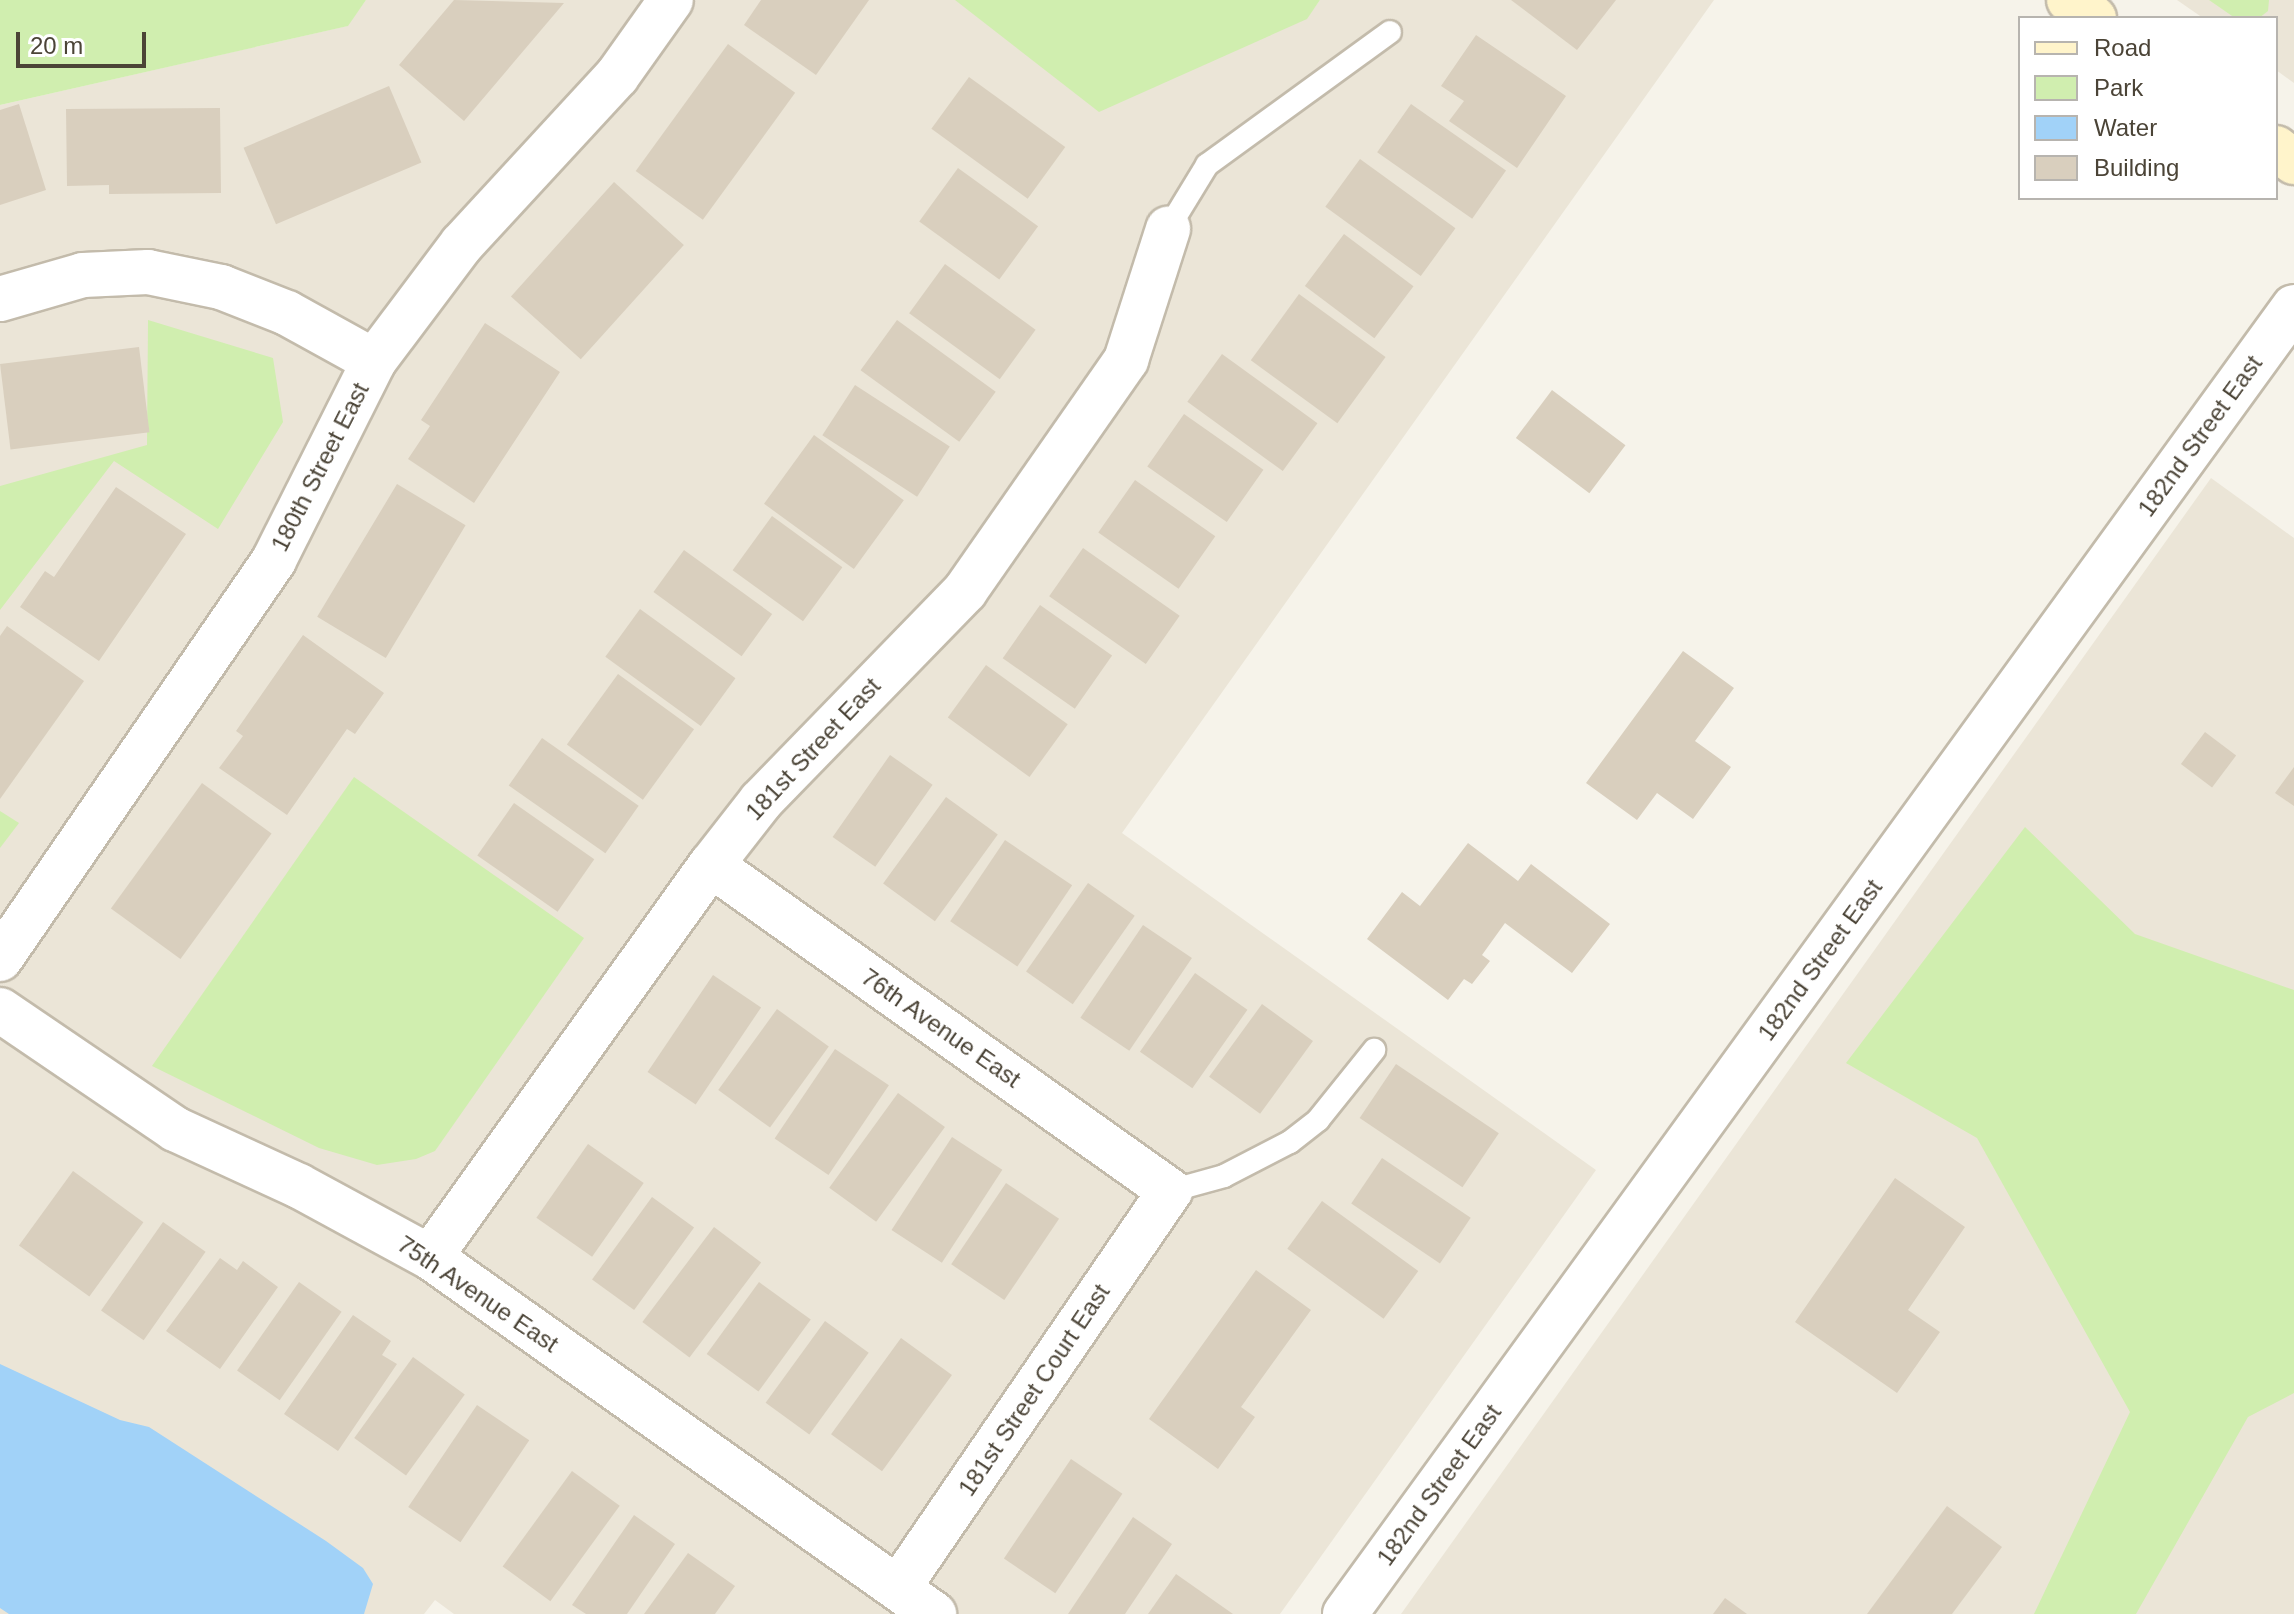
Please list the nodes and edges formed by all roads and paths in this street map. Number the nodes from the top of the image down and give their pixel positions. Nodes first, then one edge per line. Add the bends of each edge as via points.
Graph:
1 (671, 0) edge
2 (2069, 0) edge
3 (2091, 16) edge
4 (1390, 32) dead end
5 (2278, 150) edge
6 (2294, 162) edge
7 (1168, 229) joint
8 (0, 299) edge
9 (2294, 307) edge
10 (374, 361) junction
11 (711, 865) junction
12 (0, 959) edge
13 (0, 1010) edge
14 (1374, 1050) dead end
15 (1170, 1191) junction
16 (430, 1257) junction
17 (898, 1588) junction
18 (934, 1614) edge
19 (1345, 1614) edge

1 - 10 street, 180th Street East via 617,76 462,244
2 - 3 street
4 - 7 lane via 1207,165
5 - 6 street
7 - 11 street, 181st Street East via 1126,360 965,591 761,801
8 - 10 street via 83,275 148,272 234,292 287,313
9 - 19 street, 182nd Street East
10 - 12 street, 180th Street East via 274,560
11 - 15 street, 76th Avenue East
11 - 16 street, 181st Street East
13 - 16 street, 75th Avenue East via 175,1129 299,1186
14 - 15 lane via 1318,1120 1290,1142 1224,1176
15 - 17 street, 181st Street Court East
16 - 17 street, 75th Avenue East
17 - 18 street, 75th Avenue East

